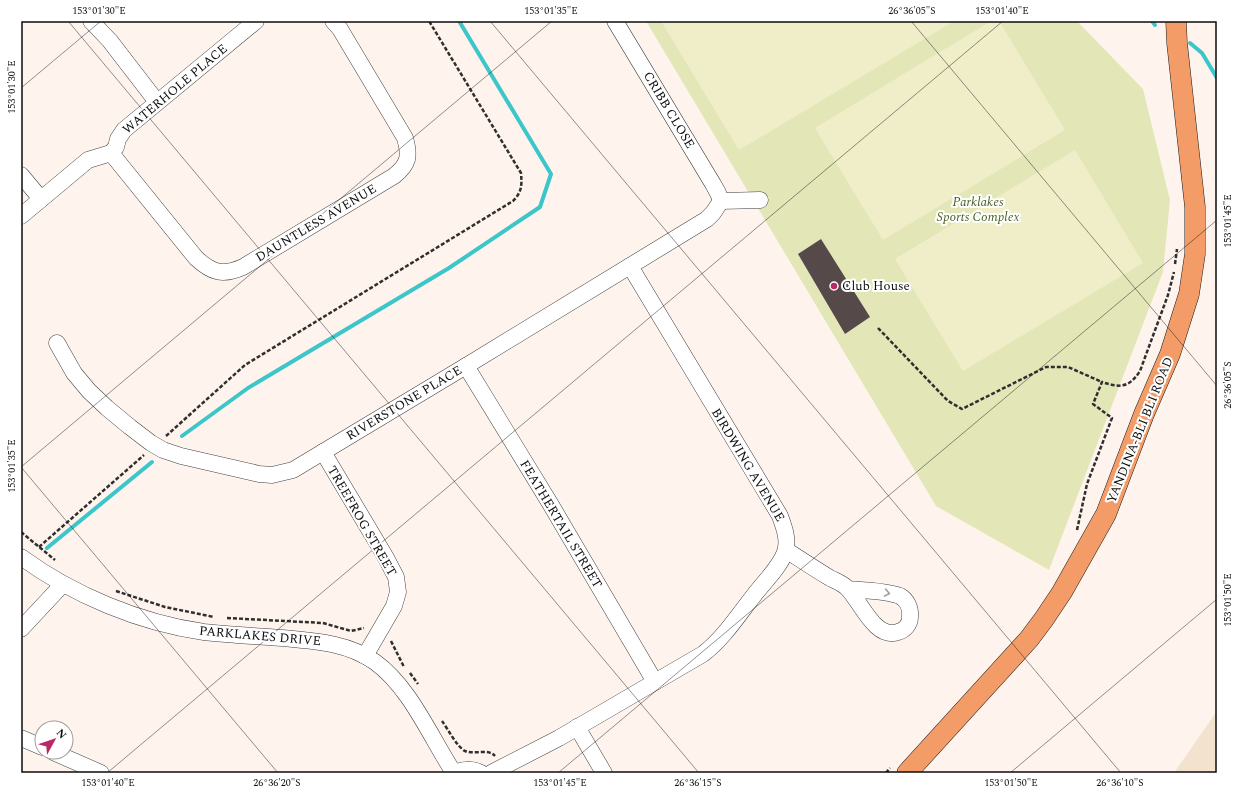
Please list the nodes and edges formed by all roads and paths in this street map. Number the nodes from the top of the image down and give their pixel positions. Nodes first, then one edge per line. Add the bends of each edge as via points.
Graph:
1 (91, 21) edge
2 (256, 21) edge
3 (332, 21) edge
4 (429, 21) edge
5 (615, 21) edge
6 (1176, 21) edge
7 (157, 102) junction
8 (111, 153) junction
9 (21, 175) edge
10 (41, 200) junction
11 (760, 200) dead end
12 (720, 201) junction
13 (21, 216) edge
14 (1177, 248) dead end
15 (630, 266) junction
16 (878, 328) dead end
17 (57, 342) dead end
18 (466, 366) junction
19 (1102, 382) junction
20 (165, 437) dead end
21 (322, 452) junction
22 (144, 455) dead end
23 (1076, 532) dead end
24 (39, 547) dead end
25 (786, 550) junction
26 (21, 557) edge
27 (63, 584) junction
28 (848, 588) dead end
29 (21, 629) edge
30 (365, 656) junction
31 (655, 682) junction
32 (577, 727) junction
33 (21, 738) edge
34 (34, 744) edge
35 (71, 760) edge
36 (901, 769) edge
37 (101, 773) edge
38 (454, 773) edge
39 (481, 773) edge
40 (491, 773) edge
41 (604, 773) edge
42 (886, 773) edge

1 - 7 street via 110,41
2 - 7 street, WATERHOLE PLACE
3 - 8 street, DAUNTLESS AVENUE via 340,29 405,138 408,158 403,168 394,176 256,260 233,272 222,273 204,265
4 - 20 path via 521,173 522,189 518,196 246,365
5 - 12 street, CRIBB CLOSE via 718,193
6 - 36 main road, YANDINA-BLI BLI ROAD via 1195,207 1195,254 1189,294 1170,354 1106,514 1044,620
7 - 8 street, WATERHOLE PLACE via 124,130
8 - 10 street via 88,160
9 - 10 street
10 - 13 street
11 - 12 street
12 - 15 street, RIVERSTONE PLACE via 714,213 707,219
14 - 19 path via 1168,295 1140,371 1135,379 1122,386
15 - 18 street, RIVERSTONE PLACE
15 - 25 street, BIRDWING AVENUE via 780,516 784,527
16 - 19 path via 948,401 962,408 1046,367 1068,367
17 - 21 street, RIVERSTONE PLACE via 74,373 98,400 163,450 272,476 293,470
18 - 21 street, RIVERSTONE PLACE
18 - 31 street, FEATHERTAIL STREET
19 - 23 path via 1093,404 1112,418 1087,484
21 - 30 street, TREEFROG STREET via 396,577 398,592 394,606
22 - 24 path
25 - 28 street
25 - 31 street via 776,567 711,649
26 - 27 street, PARKLAKES DRIVE
27 - 29 street
27 - 30 street, PARKLAKES DRIVE via 90,598 170,626 205,632 318,640 351,649
30 - 38 street, PARKLAKES DRIVE via 392,677 405,693
31 - 32 street
32 - 40 street
32 - 41 street
33 - 34 street
35 - 37 street
36 - 42 path
38 - 39 street via 464,769

